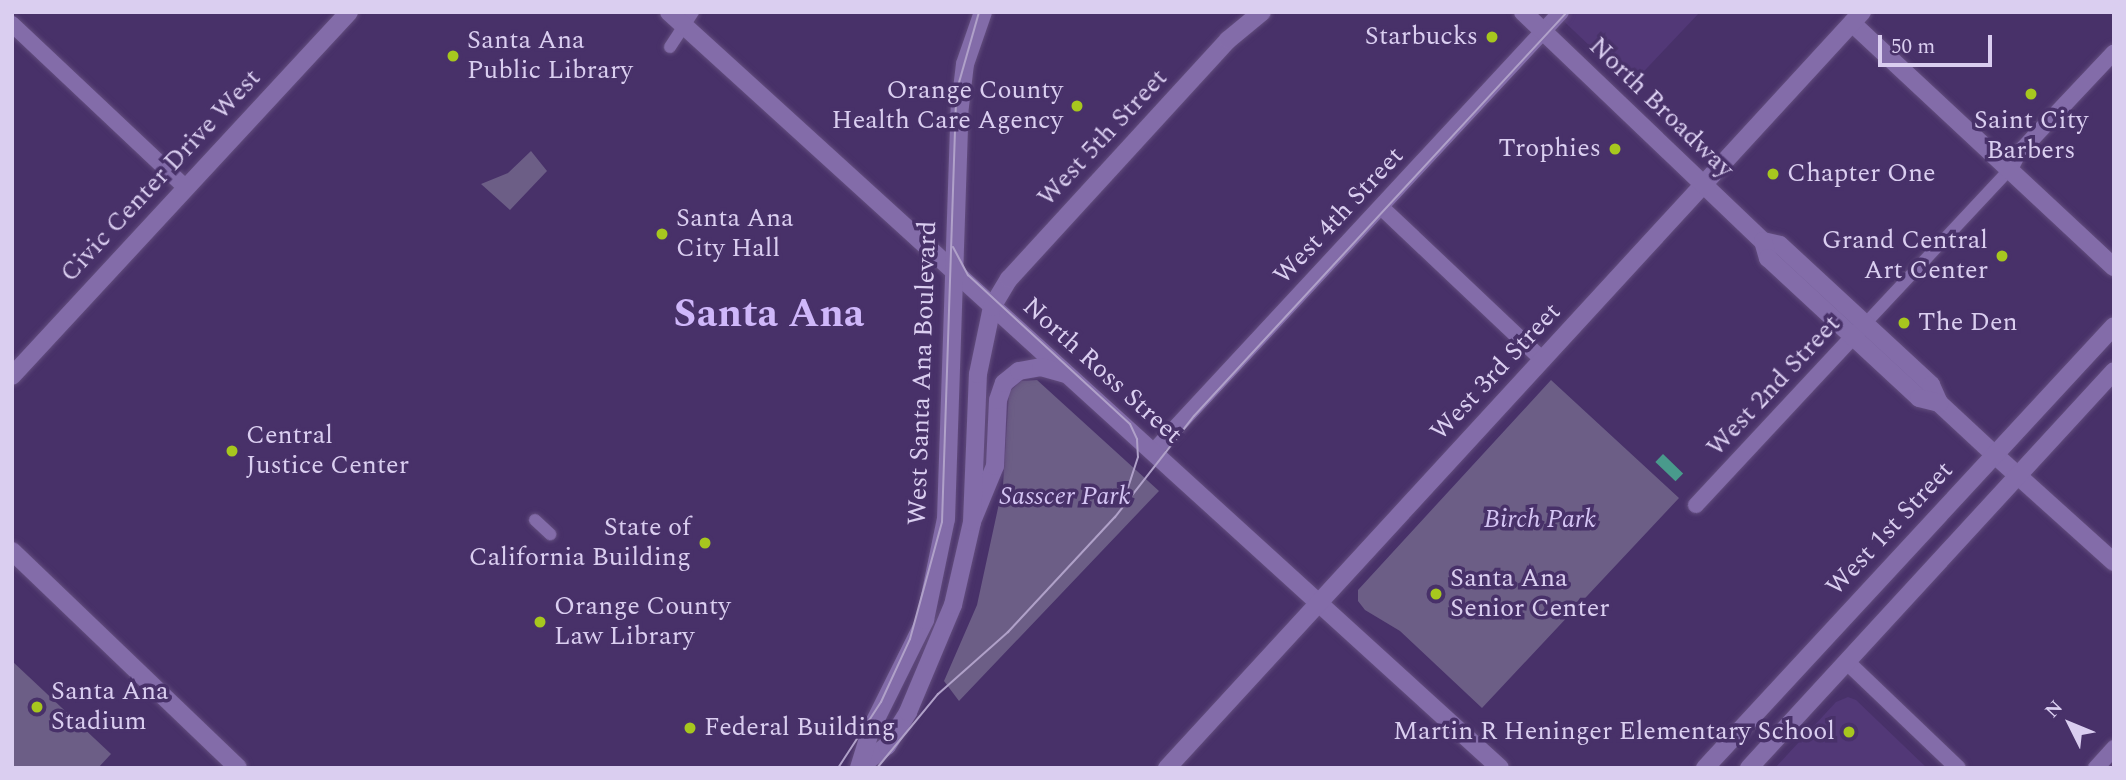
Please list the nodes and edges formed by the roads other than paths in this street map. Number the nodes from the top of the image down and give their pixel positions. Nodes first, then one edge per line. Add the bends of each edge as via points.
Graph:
1 (984, 12) edge
2 (1262, 12) edge
3 (1523, 12) edge
4 (1561, 12) edge
5 (340, 15) edge
6 (681, 16) edge
7 (1857, 17) edge
8 (12, 24) edge
9 (1543, 32) junction
10 (670, 47) dead end
11 (2114, 52) edge
12 (2010, 169) junction
13 (1703, 185) junction
14 (186, 188) junction
15 (1381, 208) junction
16 (2114, 267) edge
17 (954, 270) junction
18 (992, 307) junction
19 (2114, 327) edge
20 (1859, 330) junction
21 (1543, 360) junction
22 (2114, 370) edge
23 (1065, 374) junction
24 (12, 376) edge
25 (1153, 452) junction
26 (1995, 454) junction
27 (2022, 474) junction
28 (1696, 505) dead end
29 (535, 520) dead end
30 (972, 522) junction
31 (550, 534) dead end
32 (12, 551) edge
33 (2114, 562) edge
34 (1318, 604) junction
35 (1847, 662) junction
36 (2114, 748) edge
37 (861, 767) edge
38 (238, 768) edge
39 (1167, 768) edge
40 (1500, 768) edge
41 (1705, 768) edge
42 (1749, 768) edge
43 (1958, 768) edge
44 (2096, 768) edge

1 - 17 main road, West Santa Ana Boulevard via 962,83
2 - 18 main road, West 5th Street via 1228,40 1009,279
3 - 9 main road, North Broadway
4 - 9 street, West 4th Street
5 - 14 main road, Civic Center Drive West
6 - 10 street
6 - 17 main road, North Ross Street
7 - 12 main road
7 - 13 main road, West 3rd Street
8 - 14 street
9 - 13 main road, North Broadway
9 - 15 street, West 4th Street
11 - 12 street, West 2nd Street via 2017,155
12 - 16 main road
12 - 20 street, West 2nd Street
13 - 20 main road, North Broadway via 1763,241 1780,245
13 - 21 main road, West 3rd Street
14 - 24 main road, Civic Center Drive West
15 - 21 street
15 - 25 street, West 4th Street
17 - 18 main road, North Ross Street
17 - 37 main road, West Santa Ana Boulevard via 950,478 939,559 925,620 871,729
18 - 23 main road, North Ross Street
18 - 30 main road, West Santa Ana Boulevard via 978,373
19 - 26 main road, West 1st Street
20 - 26 main road, North Broadway via 1931,385 1939,403
20 - 28 street, West 2nd Street
21 - 34 main road, West 3rd Street
22 - 27 main road
23 - 25 main road, North Ross Street
23 - 30 main road via 1041,367 1019,371 1004,383 998,400 995,466
25 - 34 main road, North Ross Street
26 - 27 main road, North Broadway
26 - 41 main road, West 1st Street
27 - 33 main road, North Broadway
27 - 35 main road
29 - 31 street
30 - 37 main road, West Santa Ana Boulevard via 953,605 927,675 887,746
32 - 38 main road
34 - 39 main road, West 3rd Street
34 - 40 main road, North Ross Street
35 - 42 main road
35 - 43 street
36 - 44 street

